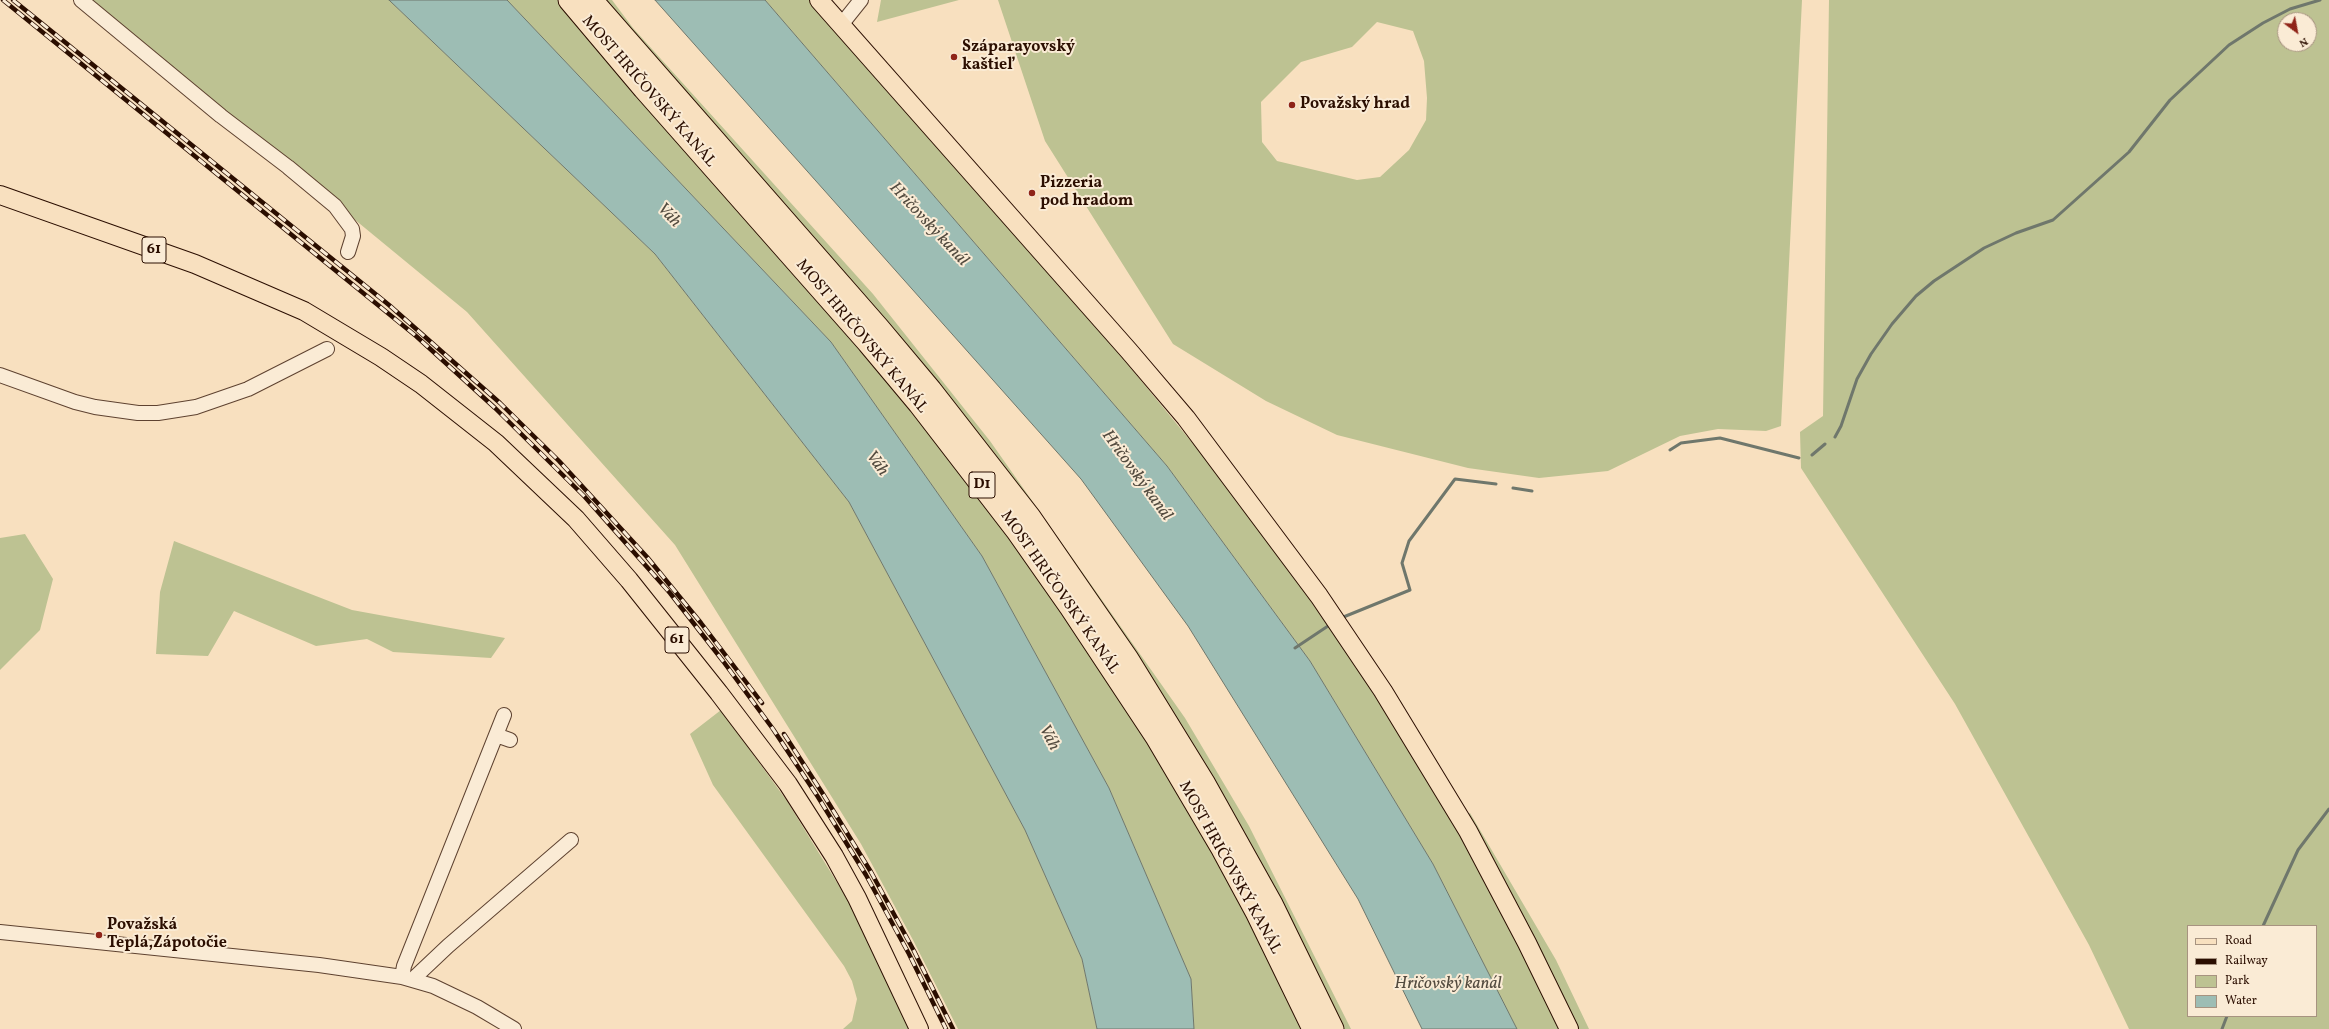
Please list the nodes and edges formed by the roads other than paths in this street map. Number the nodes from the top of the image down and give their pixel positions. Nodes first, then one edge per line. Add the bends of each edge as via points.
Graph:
1 (81, 0) edge
2 (569, 0) edge
3 (592, 0) edge
4 (819, 0) edge
5 (861, 0) edge
6 (841, 25) junction
7 (0, 195) edge
8 (348, 252) dead end
9 (327, 349) dead end
10 (0, 375) edge
11 (504, 715) dead end
12 (496, 735) junction
13 (510, 740) dead end
14 (566, 841) dead end
15 (0, 932) edge
16 (407, 979) junction
17 (514, 1029) edge
18 (919, 1029) edge
19 (1313, 1029) edge
20 (1333, 1029) edge
21 (1569, 1029) edge

1 - 8 street via 335,206 352,229 353,236
2 - 19 highway, MOST HRIČOVSKÝ KANÁL / D1 via 868,343 919,404 1016,530 1113,670 1164,750 1222,849
3 - 20 highway, MOST HRIČOVSKÝ KANÁL / D1 via 884,334 1030,517 1128,659 1206,784 1272,904
4 - 6 main road
5 - 6 street
6 - 21 main road via 1186,418 1319,596 1382,691 1468,831
7 - 18 main road, 61 via 195,264 304,312 381,357 421,384 496,443 576,519 629,580 788,784 834,856 857,898
9 - 10 street via 248,389 196,407 158,413 95,407
11 - 12 street
12 - 13 street
12 - 16 street via 404,966
14 - 16 street
15 - 16 street via 319,965
16 - 17 street via 441,990

